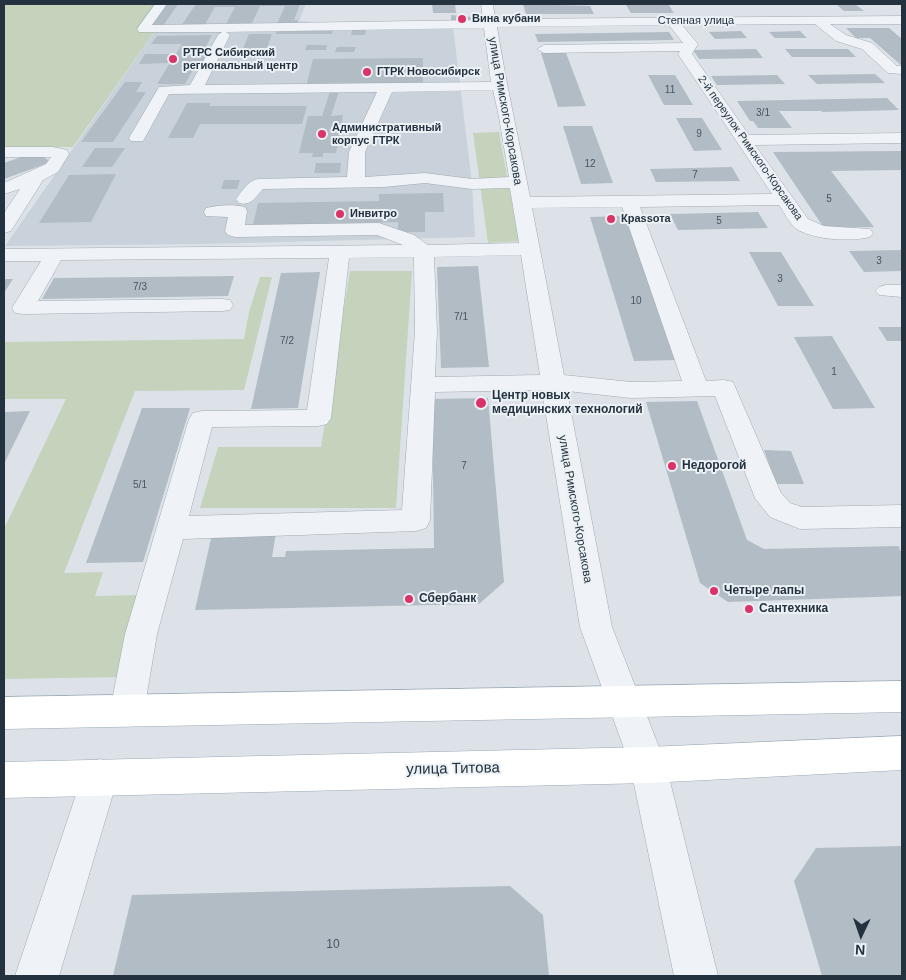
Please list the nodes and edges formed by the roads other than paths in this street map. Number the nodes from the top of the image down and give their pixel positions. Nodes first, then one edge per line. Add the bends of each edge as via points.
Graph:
1 (161, 4) edge
2 (730, 10) dead end
3 (489, 17) edge
4 (896, 20) edge
5 (739, 21) junction
6 (818, 21) junction
7 (673, 22) junction
8 (902, 30) edge
9 (224, 34) dead end
10 (687, 47) junction
11 (544, 49) dead end
12 (902, 70) edge
13 (499, 86) junction
14 (386, 88) junction
15 (195, 90) junction
16 (137, 138) dead end
17 (902, 138) edge
18 (744, 140) junction
19 (4, 152) edge
20 (37, 176) junction
21 (356, 182) junction
22 (4, 189) edge
23 (519, 193) junction
24 (245, 199) dead end
25 (785, 199) junction
26 (629, 202) junction
27 (213, 212) dead end
28 (4, 227) edge
29 (863, 233) dead end
30 (530, 250) junction
31 (424, 251) junction
32 (340, 252) junction
33 (54, 255) junction
34 (4, 256) edge
35 (222, 305) dead end
36 (552, 382) junction
37 (424, 385) junction
38 (697, 389) junction
39 (902, 516) edge
40 (171, 528) junction
41 (902, 696) edge
42 (624, 702) junction
43 (127, 711) junction
44 (4, 714) edge
45 (902, 753) edge
46 (648, 765) junction
47 (100, 777) junction
48 (4, 780) edge
49 (37, 976) edge
50 (696, 976) edge

1 - 3 street, Степная улица via 143,30
2 - 5 street
3 - 7 street, Степная улица
3 - 13 street, улица Римского-Корсакова
4 - 6 street, Степная улица
4 - 8 street
5 - 6 street, Степная улица
5 - 7 street, Степная улица
6 - 12 street via 840,38 867,46 893,70
7 - 10 street, 2-й переулок Римского-Корсакова via 691,44
9 - 15 street
10 - 11 street
10 - 18 street, 2-й переулок Римского-Корсакова via 685,54
13 - 14 street
13 - 23 street, улица Римского-Корсакова
14 - 15 street
14 - 21 street via 357,152
15 - 16 street via 164,90
17 - 18 street
18 - 25 street, 2-й переулок Римского-Корсакова
19 - 20 street via 61,154 52,168
20 - 22 street
20 - 28 street
21 - 23 street via 425,178
21 - 24 street via 258,184
23 - 26 street
23 - 30 street, улица Римского-Корсакова
25 - 26 street
25 - 29 street, 2-й переулок Римского-Корсакова via 801,223 810,229 830,234
26 - 38 street
27 - 31 street via 238,211 235,230 379,228 407,239
30 - 31 street
30 - 36 street, улица Римского-Корсакова
31 - 32 street
31 - 37 street
32 - 33 street
32 - 40 street via 318,418 202,420
33 - 34 street
33 - 35 street via 23,308
36 - 37 street
36 - 38 street via 631,390
36 - 42 street, улица Римского-Корсакова via 596,627
37 - 40 street via 416,520
38 - 39 street via 724,388 769,498 780,510 800,518
40 - 43 street via 141,634
41 - 42 main road
42 - 43 main road
42 - 46 street, улица Римского-Корсакова
43 - 44 main road
45 - 46 main road, улица Титова
46 - 47 main road, улица Титова
46 - 50 street, улица Римского-Корсакова
47 - 48 main road, улица Титова
47 - 49 street

